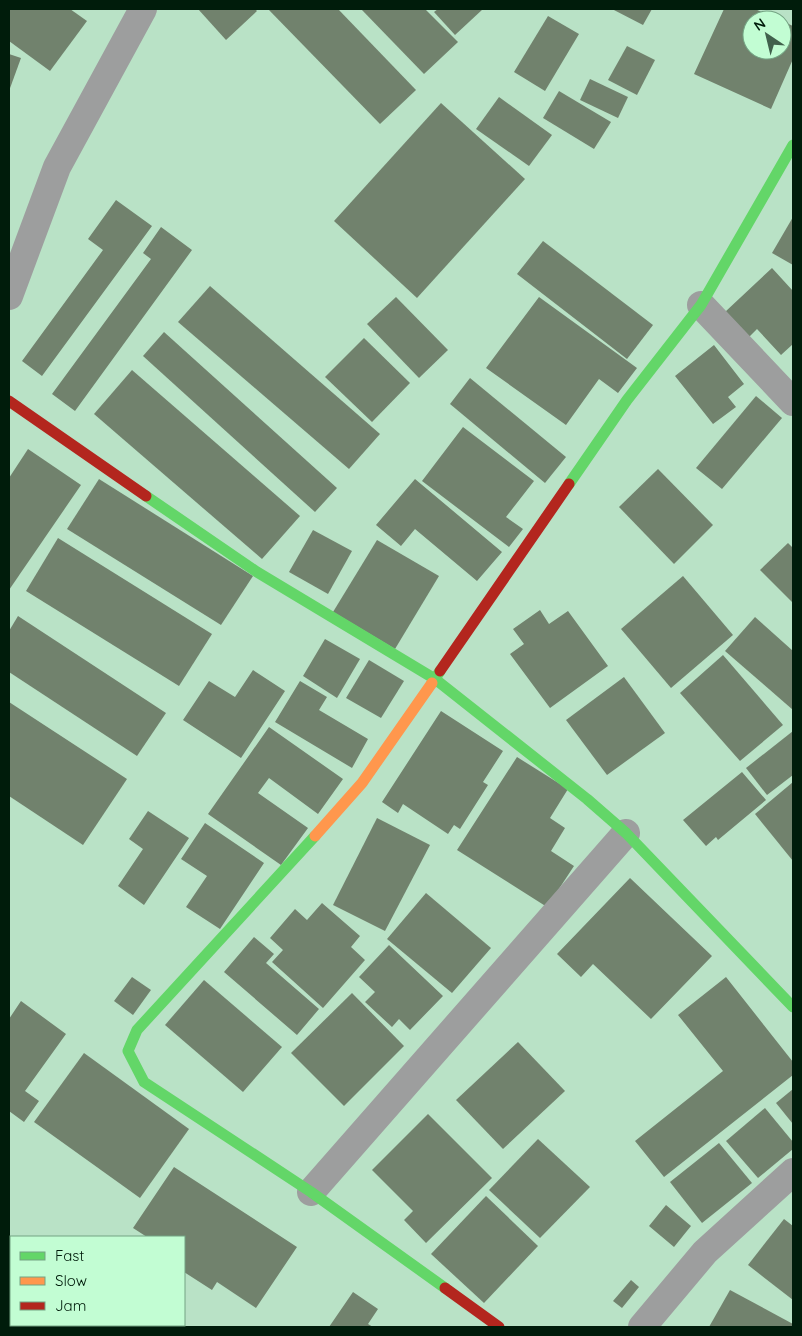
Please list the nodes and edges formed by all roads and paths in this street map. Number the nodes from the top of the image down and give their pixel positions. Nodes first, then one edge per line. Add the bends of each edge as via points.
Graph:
1 (143, 9) edge
2 (793, 145) edge
3 (9, 296) edge
4 (701, 305) junction
5 (9, 401) edge
6 (793, 402) edge
7 (435, 679) junction
8 (626, 833) junction
9 (793, 1007) edge
10 (793, 1172) edge
11 (311, 1192) junction
12 (499, 1327) edge
13 (642, 1327) edge

1 - 3 street via 58,168
2 - 4 street
4 - 6 street
4 - 7 street via 627,400
5 - 7 street via 258,572
7 - 8 street
7 - 11 street via 362,783 137,1030 128,1051 144,1082
8 - 9 street
8 - 11 street
10 - 13 street via 705,1252
11 - 12 street

